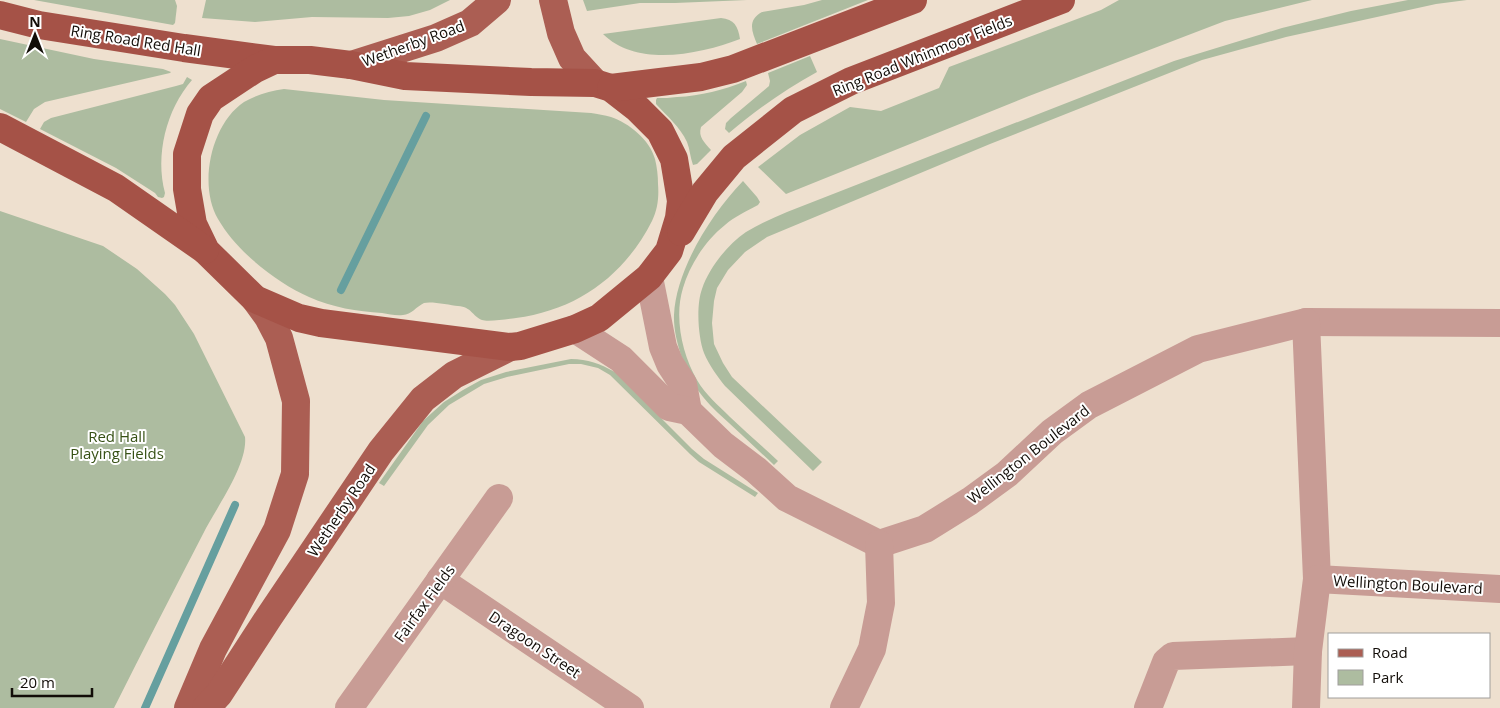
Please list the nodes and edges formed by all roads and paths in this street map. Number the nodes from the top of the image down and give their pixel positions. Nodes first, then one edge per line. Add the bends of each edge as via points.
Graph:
1 (497, 0) edge
2 (554, 0) edge
3 (913, 0) edge
4 (1061, 0) edge
5 (0, 15) edge
6 (274, 60) junction
7 (351, 66) junction
8 (603, 86) junction
9 (0, 128) edge
10 (670, 250) junction
11 (206, 251) junction
12 (649, 277) junction
13 (255, 299) junction
14 (1306, 322) junction
15 (1500, 323) edge
16 (575, 329) junction
17 (510, 347) junction
18 (688, 411) junction
19 (499, 498) dead end
20 (879, 544) junction
21 (1317, 579) junction
22 (440, 580) junction
23 (1500, 589) edge
24 (1308, 651) junction
25 (188, 708) edge
26 (206, 708) edge
27 (349, 708) edge
28 (630, 708) edge
29 (844, 708) edge
30 (1148, 708) edge
31 (1306, 708) edge

1 - 7 main road, Wetherby Road via 470,22 436,38
2 - 8 main road via 561,33 572,58
3 - 8 highway via 733,69 701,77
4 - 10 highway, Ring Road Whinmoor Fields via 851,80 793,110 734,157 705,192
5 - 6 highway, Ring Road Red Hall via 39,25
6 - 7 highway, Ring Road Red Hall via 310,60
6 - 11 highway via 211,98 200,114 187,154 187,189 193,224
7 - 8 highway, Ring Road Red Hall via 405,76
8 - 10 highway via 638,109 660,132 674,159 681,201
9 - 11 highway via 116,188
10 - 12 highway, Ring Road Whinmoor Fields
11 - 13 highway
12 - 16 highway, Ring Road Whinmoor Fields via 598,318
12 - 18 street via 663,347 683,384
13 - 17 highway, Ring Road Whinmoor Fields via 299,318 321,323
13 - 25 main road via 278,338 296,401 295,474 277,530 212,649
14 - 15 street
14 - 20 street, Wellington Boulevard via 1198,349 1089,405 970,501 925,530
14 - 21 street, Wellington Boulevard
16 - 17 highway, Ring Road Whinmoor Fields
16 - 18 street via 621,359 670,407
17 - 26 main road, Wetherby Road via 454,374 423,399 381,451 219,694
18 - 20 street via 787,498
19 - 22 street, Fairfax Fields
20 - 29 street via 881,603 872,649
21 - 23 street, Wellington Boulevard
21 - 24 street
22 - 27 street, Fairfax Fields
22 - 28 street, Dragoon Street
24 - 30 street via 1173,656 1166,662
24 - 31 street

